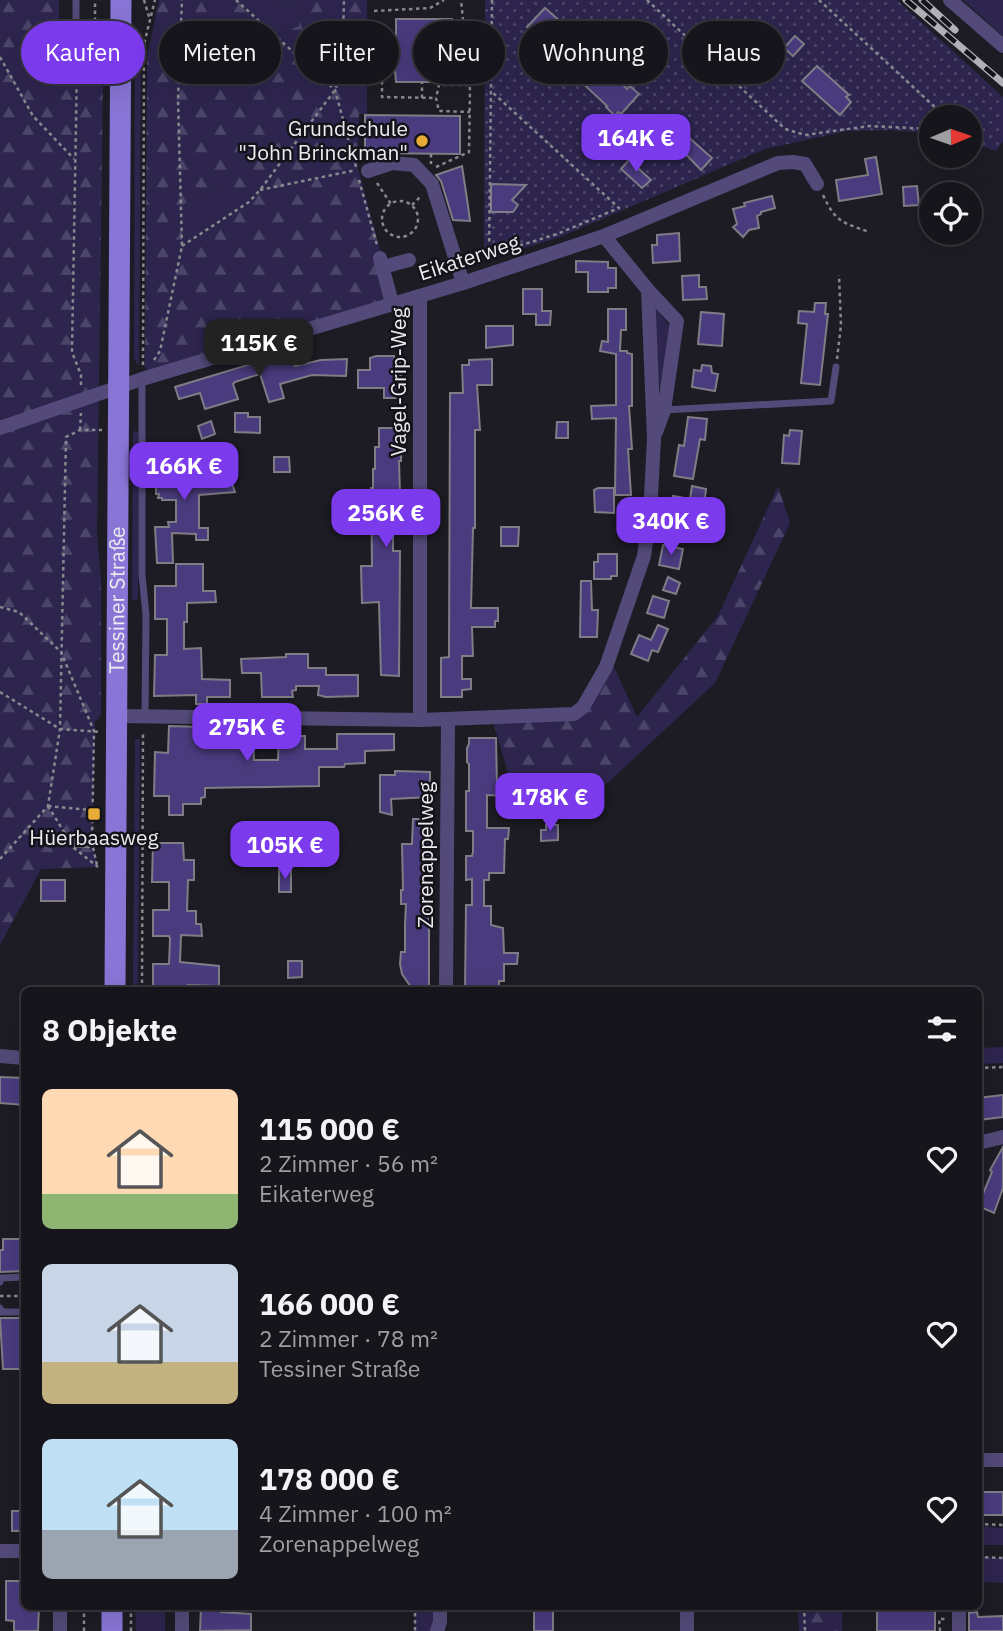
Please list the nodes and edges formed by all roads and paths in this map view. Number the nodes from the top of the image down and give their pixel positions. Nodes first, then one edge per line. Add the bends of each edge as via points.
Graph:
1 (76, 0) edge
2 (95, 0) edge
3 (121, 0) edge
4 (144, 0) edge
5 (155, 0) edge
6 (182, 0) edge
7 (236, 0) edge
8 (344, 0) edge
9 (444, 0) edge
10 (461, 0) edge
11 (492, 0) edge
12 (647, 0) edge
13 (819, 0) edge
14 (950, 0) edge
15 (374, 11) dead end
16 (150, 20) junction
17 (76, 21) edge
18 (95, 21) edge
19 (121, 21) edge
20 (1003, 46) edge
21 (0, 57) edge
22 (76, 84) edge
23 (120, 84) edge
24 (382, 84) edge
25 (422, 84) edge
26 (468, 85) junction
27 (335, 90) junction
28 (492, 92) junction
29 (422, 97) junction
30 (436, 98) junction
31 (933, 105) edge
32 (470, 112) junction
33 (919, 128) edge
34 (74, 159) junction
35 (362, 170) junction
36 (431, 170) dead end
37 (817, 184) joint
38 (260, 190) junction
39 (391, 204) junction
40 (869, 232) dead end
41 (604, 236) junction
42 (182, 246) junction
43 (409, 260) dead end
44 (382, 263) junction
45 (839, 275) dead end
46 (463, 283) junction
47 (648, 290) junction
48 (420, 296) junction
49 (392, 303) junction
50 (836, 367) joint
51 (81, 375) dead end
52 (146, 378) junction
53 (117, 388) junction
54 (664, 410) junction
55 (0, 428) edge
56 (80, 430) dead end
57 (654, 439) junction
58 (0, 607) edge
59 (61, 652) junction
60 (0, 692) edge
61 (116, 716) junction
62 (145, 716) junction
63 (420, 720) junction
64 (448, 720) junction
65 (60, 729) junction
66 (48, 806) junction
67 (92, 810) junction
68 (0, 859) edge
69 (115, 987) edge
70 (142, 987) edge
71 (446, 987) edge
72 (0, 1056) edge
73 (21, 1058) edge
74 (1003, 1067) edge
75 (982, 1068) edge
76 (1003, 1137) edge
77 (982, 1142) edge
78 (21, 1277) edge
79 (0, 1282) edge
80 (0, 1296) edge
81 (21, 1296) edge
82 (0, 1308) edge
83 (21, 1312) edge
84 (982, 1460) edge
85 (1003, 1460) edge
86 (982, 1524) edge
87 (1003, 1525) edge
88 (0, 1551) edge
89 (21, 1551) edge
90 (982, 1557) edge
91 (1003, 1558) edge
92 (60, 1610) edge
93 (84, 1610) edge
94 (112, 1610) edge
95 (131, 1610) edge
96 (182, 1610) edge
97 (415, 1610) edge
98 (440, 1610) edge
99 (687, 1610) edge
100 (804, 1610) edge
101 (958, 1610) edge
102 (60, 1631) edge
103 (84, 1631) edge
104 (112, 1631) edge
105 (131, 1631) edge
106 (182, 1631) edge
107 (415, 1631) edge
108 (437, 1631) edge
109 (687, 1631) edge
110 (804, 1631) edge
111 (960, 1631) edge

1 - 17 lane
2 - 18 path
3 - 19 main road, Tessiner Straße
4 - 16 path
5 - 16 path
6 - 42 path via 178,100
7 - 27 path
8 - 27 path via 342,72
9 - 15 path via 430,8
10 - 26 path
11 - 28 path
12 - 33 path via 785,129 805,135 869,126
13 - 31 path
14 - 20 street
16 - 52 path via 145,44
21 - 34 path via 33,116
22 - 34 path
23 - 53 main road, Tessiner Straße
24 - 29 path via 382,97
25 - 29 path
26 - 30 path via 439,85
26 - 32 path
27 - 35 path
27 - 38 path
28 - 28 path via 570,163 619,208 489,255
29 - 30 path
30 - 32 path via 439,111
32 - 36 path via 469,152
34 - 51 path via 72,352
35 - 38 path
35 - 39 path
35 - 44 path
35 - 46 street via 392,163 414,165 432,184
37 - 40 path via 838,220
37 - 41 street, Eikaterweg via 805,164 778,163
38 - 42 path
39 - 39 path via 384,212 388,233 398,238 409,236 417,227 412,205
41 - 46 street, Eikaterweg
41 - 47 street
42 - 52 path via 160,351
43 - 44 street
44 - 49 street
45 - 50 path via 841,325
46 - 48 street, Eikaterweg
47 - 54 street via 677,321
47 - 57 street
48 - 49 street, Eikaterweg
48 - 63 street, Vagel-Grip-Weg
49 - 52 street, Eikaterweg
50 - 54 lane via 831,401
52 - 53 street, Eikaterweg
52 - 62 lane, Tessiner Straße
53 - 55 street, Eikaterweg
53 - 61 main road, Tessiner Straße
54 - 57 street
56 - 59 path via 66,437
57 - 64 street via 644,555 606,667 583,706 564,716
58 - 59 path via 19,612
59 - 65 path
59 - 67 path via 94,732
60 - 65 path
61 - 62 street
61 - 69 main road, Tessiner Straße
62 - 63 street
62 - 70 path
63 - 64 street
64 - 71 street, Zorenappelweg
65 - 66 path
66 - 67 path
66 - 67 path via 74,848 98,867
66 - 68 path
72 - 73 street
74 - 75 path
76 - 77 street
78 - 79 lane via 1,1278
80 - 81 path
82 - 83 lane via 1,1312
84 - 85 street
86 - 87 path
88 - 89 street
90 - 91 path
92 - 102 street
93 - 103 path
94 - 104 main road
95 - 105 path
96 - 106 street
97 - 107 path
98 - 108 street
99 - 109 street
100 - 110 path
101 - 111 street

